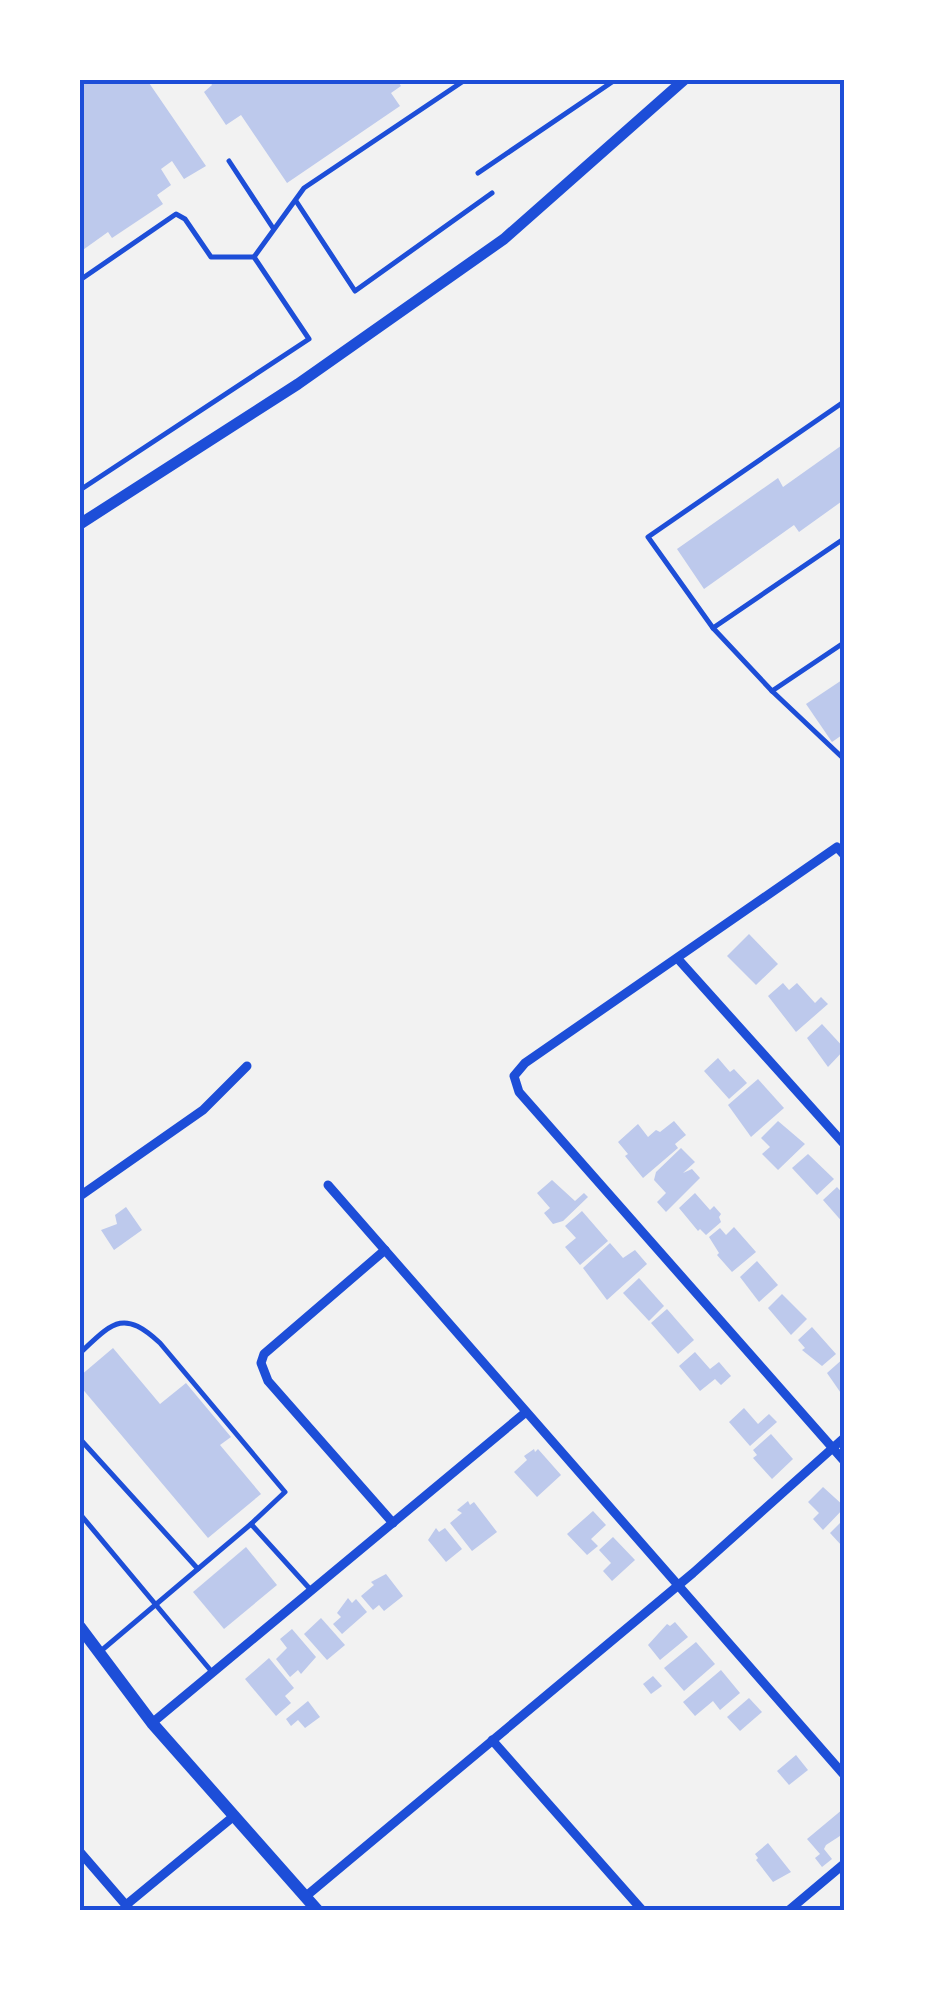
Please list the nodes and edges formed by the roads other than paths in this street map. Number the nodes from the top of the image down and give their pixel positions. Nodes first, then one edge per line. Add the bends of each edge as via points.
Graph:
1 (465, 80) edge
2 (616, 80) edge
3 (682, 81) edge
4 (228, 161) dead end
5 (478, 173) dead end
6 (492, 193) dead end
7 (296, 202) junction
8 (272, 228) junction
9 (254, 257) junction
10 (80, 280) edge
11 (845, 400) edge
12 (80, 490) edge
13 (80, 524) edge
14 (845, 538) edge
15 (713, 628) junction
16 (845, 642) edge
17 (772, 691) junction
18 (845, 760) edge
19 (845, 856) edge
20 (678, 958) junction
21 (247, 1066) dead end
22 (845, 1145) edge
23 (328, 1185) dead end
24 (80, 1196) edge
25 (385, 1250) junction
26 (80, 1353) edge
27 (526, 1412) junction
28 (845, 1437) edge
29 (80, 1439) edge
30 (832, 1449) junction
31 (845, 1462) edge
32 (80, 1514) edge
33 (393, 1523) junction
34 (251, 1524) junction
35 (198, 1569) junction
36 (678, 1584) junction
37 (312, 1592) junction
38 (156, 1604) junction
39 (80, 1627) edge
40 (99, 1652) junction
41 (214, 1674) junction
42 (152, 1724) junction
43 (492, 1740) junction
44 (845, 1776) edge
45 (234, 1816) junction
46 (80, 1852) edge
47 (845, 1863) edge
48 (305, 1897) junction
49 (128, 1908) edge
50 (318, 1911) edge
51 (643, 1911) edge
52 (788, 1911) edge

1 - 7 lane via 304,188
2 - 5 lane
3 - 13 street via 504,240 298,384
4 - 8 lane
6 - 7 lane via 355,291
7 - 8 lane
8 - 9 lane
9 - 10 lane via 211,257 176,214
9 - 12 lane via 309,339
11 - 15 lane via 648,537
14 - 15 lane
15 - 17 lane
16 - 17 lane
17 - 18 lane
19 - 20 street via 837,847
20 - 22 street
20 - 30 street via 525,1063 514,1076 519,1092
21 - 24 street via 202,1110
23 - 25 street
25 - 27 street
25 - 33 street via 261,1363 268,1381
26 - 34 lane via 123,1321 142,1326 160,1343 284,1492
27 - 33 street
27 - 36 street
28 - 30 street
29 - 35 lane
30 - 31 street
30 - 36 street
32 - 38 lane
33 - 37 street
34 - 35 lane
34 - 37 lane
35 - 38 lane
36 - 43 street
36 - 44 street
37 - 41 street
38 - 40 lane
38 - 41 lane
39 - 40 main road
40 - 42 main road
41 - 42 street
42 - 45 main road
43 - 48 street
43 - 51 street
45 - 48 main road
45 - 49 street
46 - 49 street
47 - 52 street
48 - 50 main road

